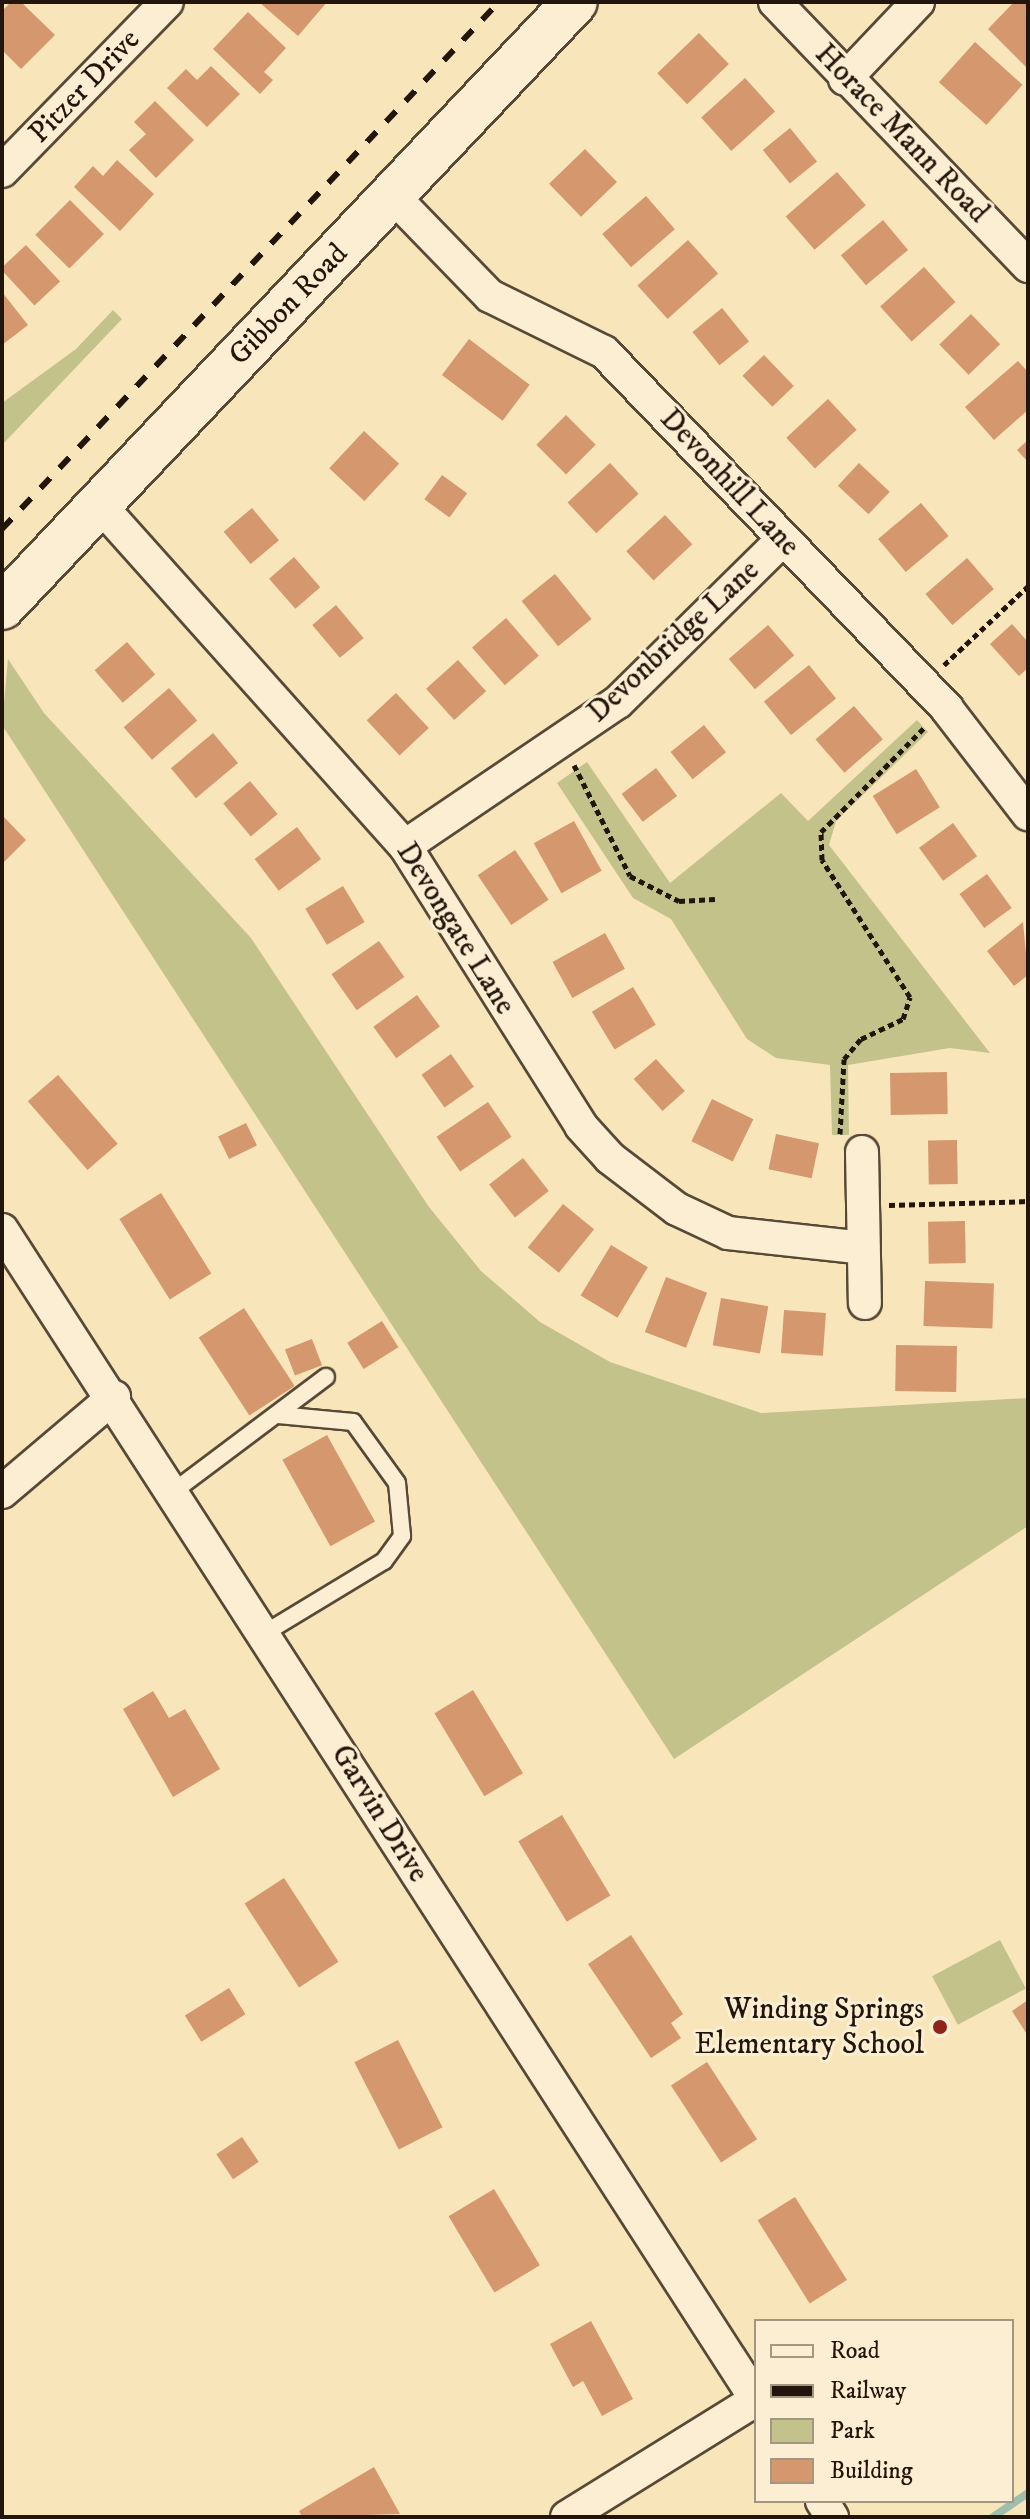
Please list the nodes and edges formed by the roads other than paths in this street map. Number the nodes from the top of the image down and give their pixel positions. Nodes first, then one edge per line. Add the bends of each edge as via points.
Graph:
1 (167, 2) edge
2 (575, 2) edge
3 (775, 2) edge
4 (918, 2) edge
5 (845, 79) junction
6 (2, 171) edge
7 (393, 196) junction
8 (1028, 266) edge
9 (99, 504) junction
10 (781, 541) junction
11 (2, 607) edge
12 (1028, 814) edge
13 (405, 846) junction
14 (851, 1146) road end
15 (2, 1230) edge
16 (863, 1248) junction
17 (865, 1303) dead end
18 (326, 1377) dead end
19 (114, 1397) junction
20 (278, 1415) junction
21 (174, 1491) junction
22 (2, 1492) edge
23 (265, 1633) junction
24 (754, 2396) edge
25 (754, 2400) edge
26 (567, 2517) edge

1 - 6 street, Pitzer Drive
2 - 7 main road, Gibbon Road
3 - 5 street, Horace Mann Road
4 - 5 street
5 - 8 street, Horace Mann Road
7 - 9 main road, Gibbon Road
7 - 10 street, Devonhill Lane via 490,296 604,352
9 - 11 main road, Gibbon Road
9 - 13 street, Devongate Lane
10 - 12 street, Devonhill Lane via 947,709
10 - 13 street, Devonbridge Lane via 618,702
13 - 16 street, Devongate Lane via 581,1126 631,1176 728,1233
14 - 16 street
15 - 19 street, Garvin Drive
16 - 17 street
18 - 20 lane
19 - 21 street, Garvin Drive
19 - 22 street
20 - 21 lane
20 - 23 lane via 353,1422 397,1483 402,1536 384,1561
21 - 23 street, Garvin Drive
23 - 24 street, Garvin Drive
25 - 26 street

